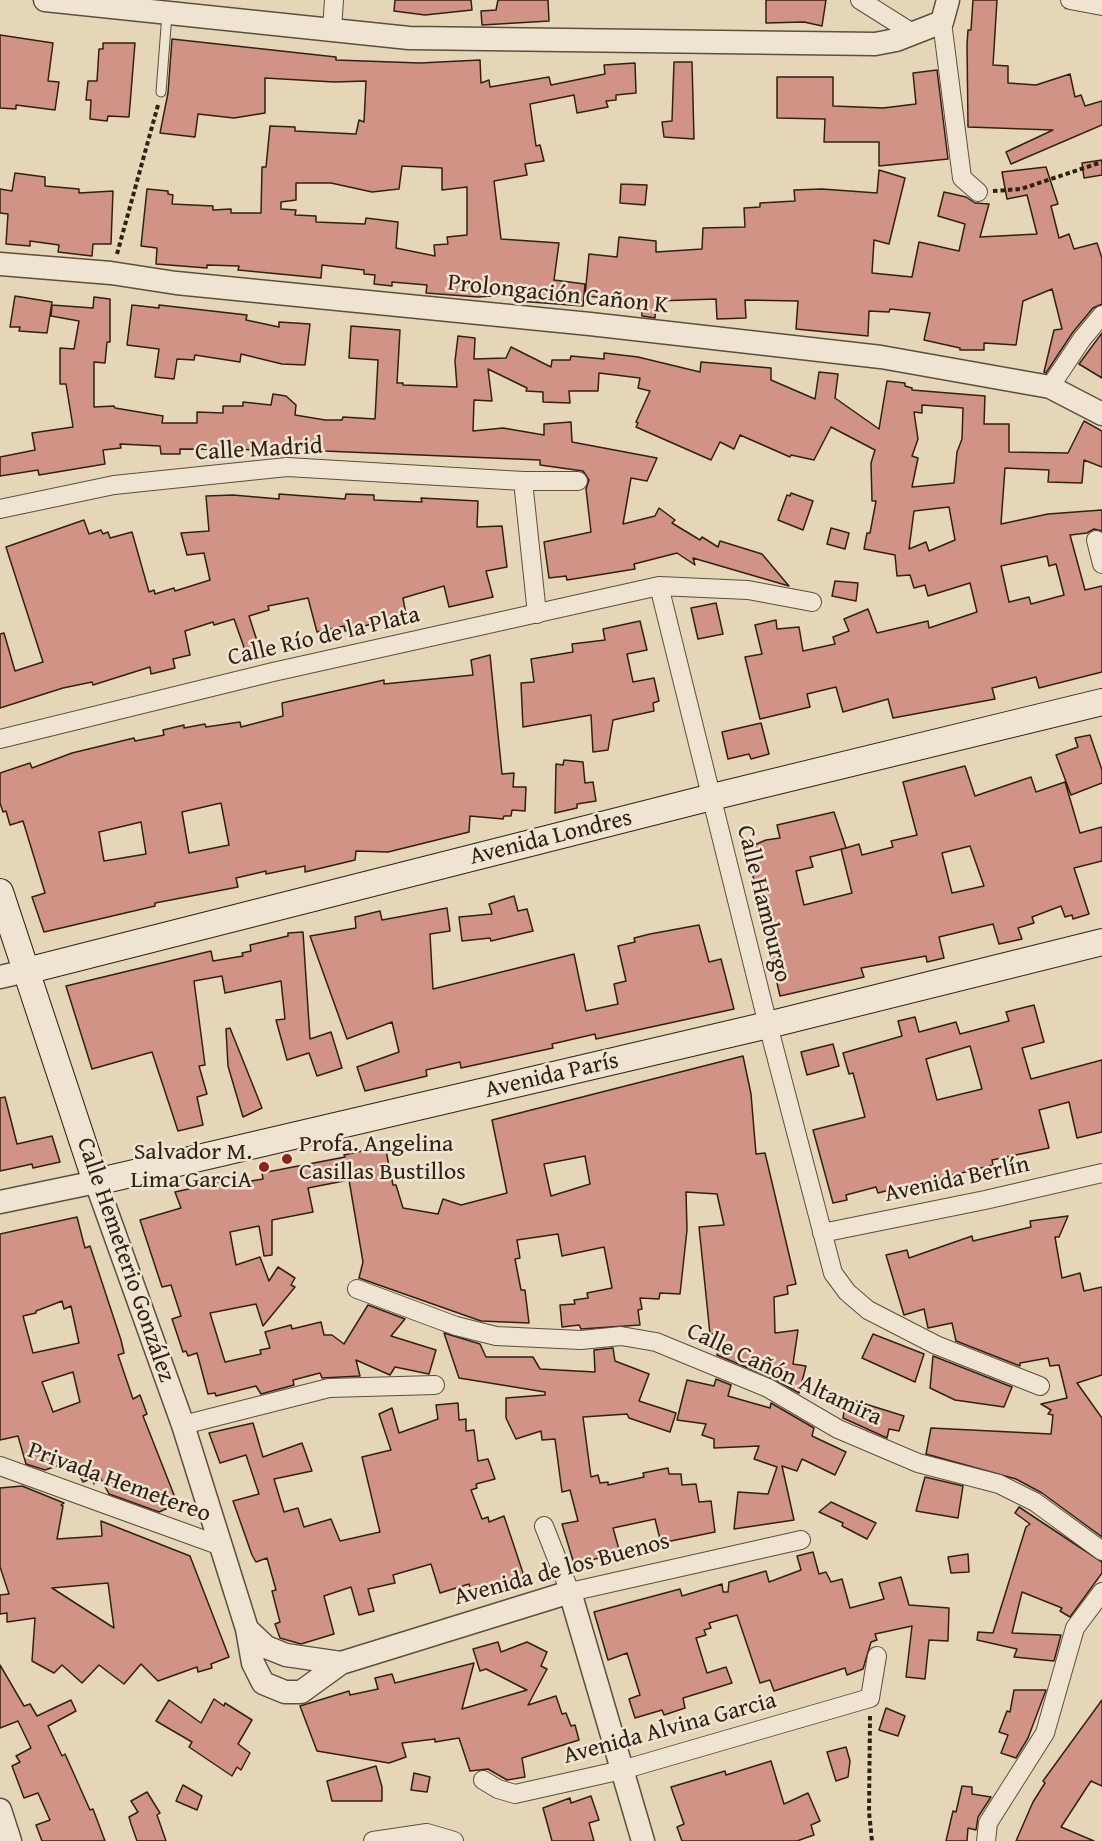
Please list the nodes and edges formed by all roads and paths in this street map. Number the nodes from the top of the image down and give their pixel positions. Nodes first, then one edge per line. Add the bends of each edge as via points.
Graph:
1 (45, 0) edge
2 (334, 0) edge
3 (860, 0) edge
4 (948, 0) edge
5 (1070, 0) edge
6 (69, 2) edge
7 (1102, 6) edge
8 (167, 11) junction
9 (942, 22) junction
10 (332, 29) junction
11 (914, 34) junction
12 (161, 92) joint
13 (1102, 162) edge
14 (978, 192) joint
15 (0, 264) edge
16 (111, 273) junction
17 (1102, 315) edge
18 (1050, 387) junction
19 (1102, 414) edge
20 (524, 481) junction
21 (578, 481) dead end
22 (0, 509) edge
23 (1096, 540) dead end
24 (1102, 564) edge
25 (659, 586) junction
26 (812, 602) dead end
27 (537, 614) junction
28 (1102, 702) edge
29 (0, 739) edge
30 (712, 797) junction
31 (0, 892) edge
32 (1102, 942) edge
33 (26, 971) junction
34 (0, 977) edge
35 (768, 1025) junction
36 (1102, 1173) edge
37 (96, 1182) junction
38 (0, 1202) edge
39 (822, 1233) junction
40 (357, 1289) dead end
41 (435, 1384) dead end
42 (1040, 1386) dead end
43 (183, 1425) junction
44 (0, 1466) edge
45 (544, 1526) dead end
46 (801, 1540) dead end
47 (221, 1546) junction
48 (1102, 1551) edge
49 (570, 1592) junction
50 (1102, 1592) edge
51 (247, 1629) junction
52 (877, 1656) dead end
53 (341, 1663) junction
54 (870, 1698) junction
55 (622, 1770) junction
56 (483, 1780) dead end
57 (0, 1810) edge
58 (10, 1841) edge
59 (373, 1841) edge
60 (454, 1841) edge
61 (643, 1841) edge
62 (872, 1841) edge
63 (986, 1841) edge

1 - 6 street
2 - 10 street
3 - 11 street
4 - 9 street
5 - 7 street
6 - 8 street
8 - 10 street
8 - 12 lane
9 - 11 street
9 - 14 street via 962,178
10 - 11 street via 410,38 875,44
12 - 16 path
13 - 14 path via 1021,189
15 - 16 street, Prolongación Cañon K
16 - 18 street, Prolongación Cañon K via 881,357
17 - 18 street
18 - 19 street, Prolongación Cañon K
20 - 21 street, Calle Madrid
20 - 22 street, Calle Madrid via 286,467 114,486
20 - 27 street
23 - 24 street
25 - 26 street, Calle Río de la Plata via 748,590
25 - 27 street, Calle Río de la Plata
25 - 30 street, Calle Hamburgo
27 - 29 street, Calle Río de la Plata via 273,672
28 - 30 main road, Avenida Londres
30 - 33 main road, Avenida Londres
30 - 35 street, Calle Hamburgo
31 - 33 main road, Calle Hemeterio González
32 - 35 main road, Avenida París
33 - 34 street, Avenida Londres
33 - 37 main road, Calle Hemeterio González
35 - 37 main road, Avenida París
35 - 39 street, Calle Hamburgo
36 - 39 street, Avenida Berlín
37 - 38 street, Avenida París
37 - 43 street, Calle Hemeterio González
39 - 42 street, Calle Hamburgo via 833,1272 847,1292 868,1310 936,1345
40 - 48 street, Calle Cañón Altamira via 456,1326 496,1336 581,1340 621,1336 656,1342 768,1388 838,1429 918,1463 999,1484 1035,1502
41 - 43 street via 329,1388
43 - 47 street, Calle Hemeterio González
44 - 47 street, Privada Hemetereo
45 - 49 street
46 - 49 street, Avenida de los Buenos
47 - 51 street, Calle Hemeterio González
49 - 53 street, Avenida de los Buenos
49 - 55 street
50 - 63 street via 1075,1628 1045,1733 988,1823
51 - 53 street, Avenida de los Buenos via 266,1647 286,1655
51 - 53 street, Avenida de los Buenos via 253,1663 263,1683 285,1692 301,1692
52 - 54 street
54 - 55 street, Avenida Alvina Garcia
54 - 62 path
55 - 56 street, Avenida Alvina Garcia via 516,1794
55 - 61 street
57 - 58 street
59 - 60 street via 427,1833

